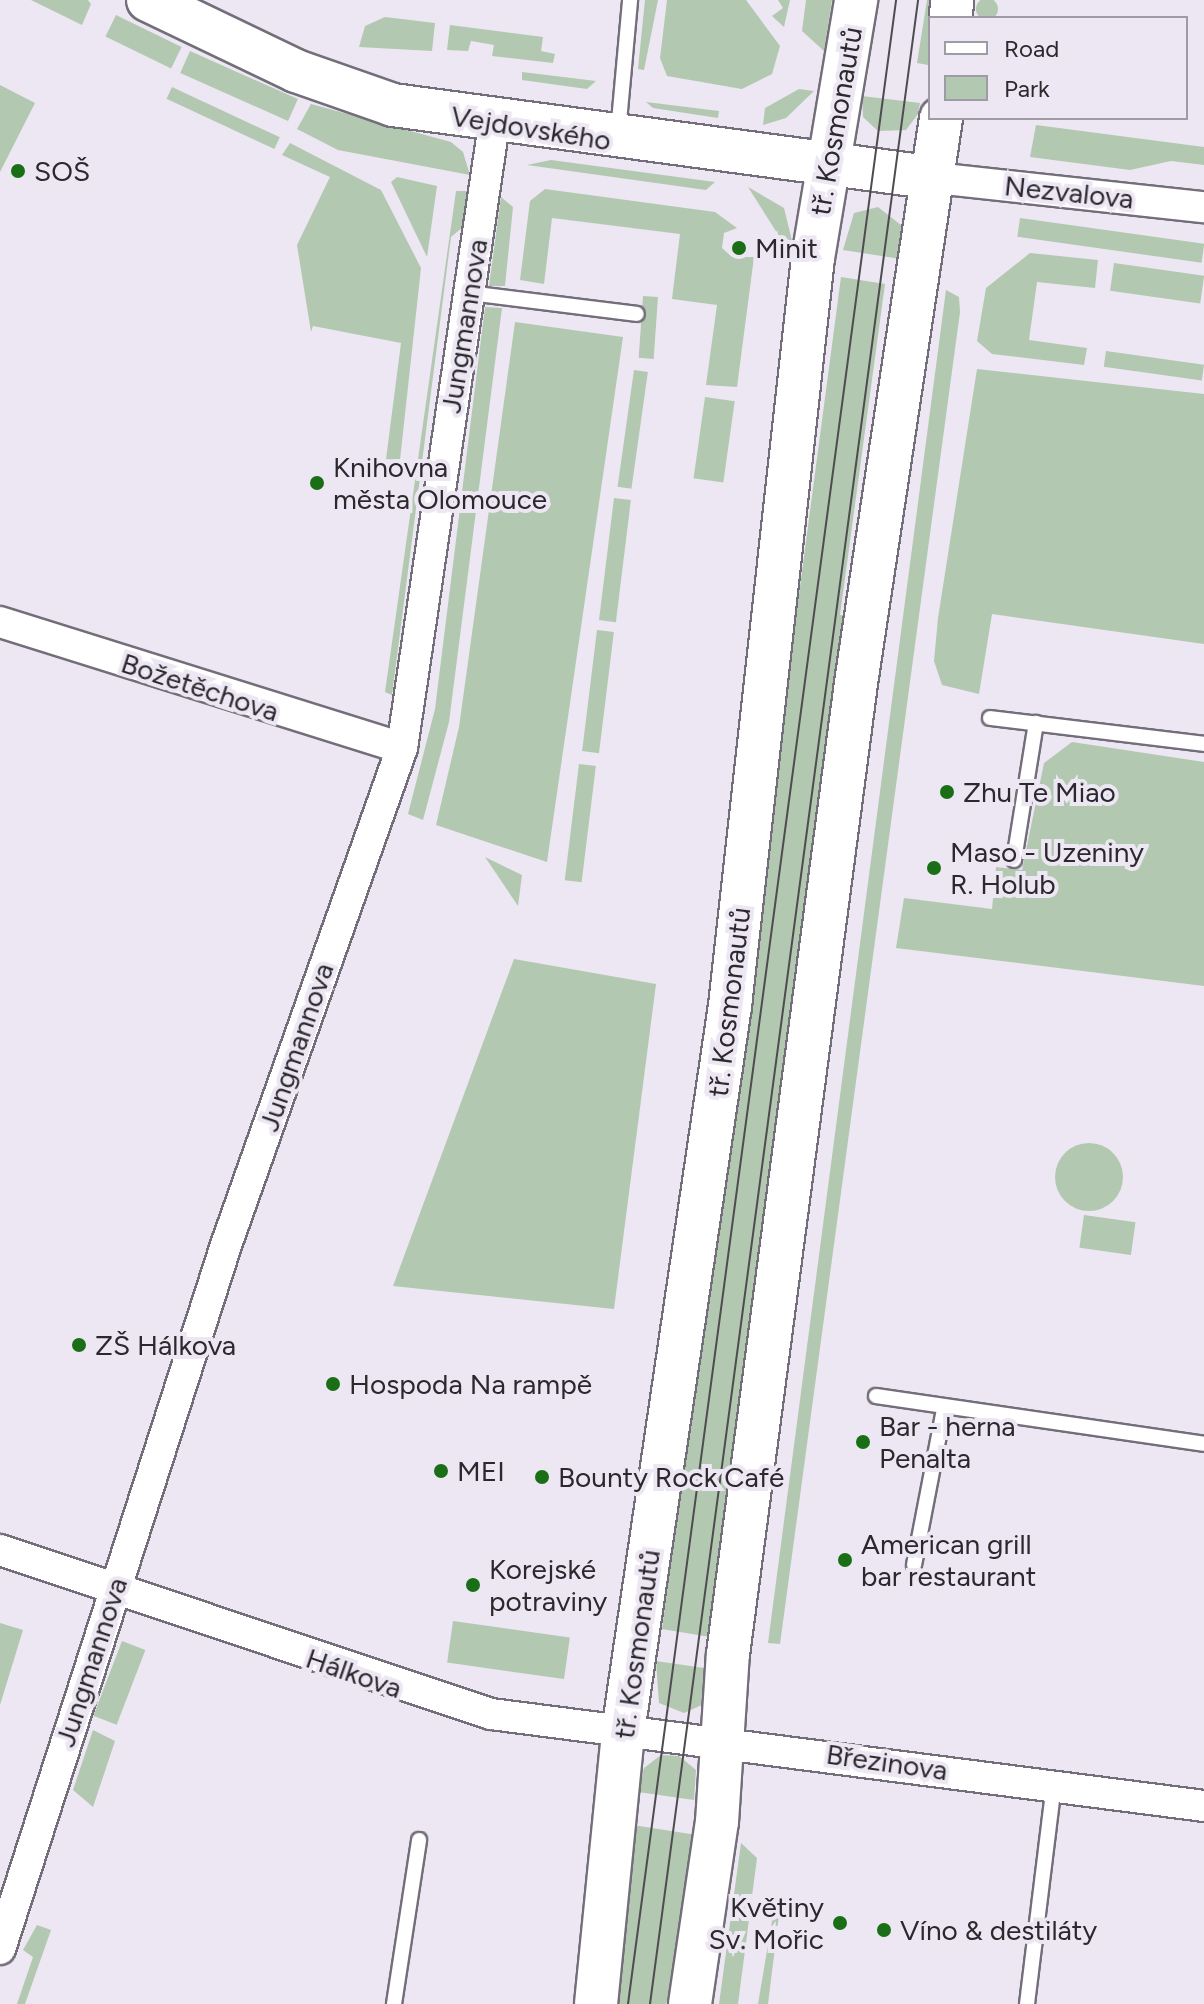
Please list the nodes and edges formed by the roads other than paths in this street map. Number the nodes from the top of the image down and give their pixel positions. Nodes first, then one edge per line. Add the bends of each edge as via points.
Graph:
1 (148, 0) edge
2 (630, 0) edge
3 (856, 0) edge
4 (941, 120) edge
5 (494, 124) junction
6 (618, 141) junction
7 (827, 166) junction
8 (935, 178) junction
9 (1204, 207) edge
10 (469, 293) junction
11 (637, 314) dead end
12 (0, 622) edge
13 (990, 718) dead end
14 (1036, 723) junction
15 (1204, 744) edge
16 (402, 748) junction
17 (1014, 860) dead end
18 (876, 1396) dead end
19 (944, 1409) junction
20 (1204, 1444) edge
21 (0, 1550) edge
22 (914, 1565) dead end
23 (114, 1590) junction
24 (623, 1732) junction
25 (720, 1742) junction
26 (1054, 1785) junction
27 (1204, 1806) edge
28 (419, 1840) dead end
29 (0, 1949) edge
30 (394, 2004) edge
31 (596, 2004) edge
32 (690, 2004) edge
33 (1027, 2004) edge

1 - 5 street, Vejdovského via 360,96
2 - 6 lane
3 - 7 street, tř. Kosmonautů
4 - 8 street
5 - 6 street, Vejdovského
5 - 10 street, Jungmannova
6 - 7 street, Vejdovského
7 - 8 street, Vejdovského
7 - 24 street, tř. Kosmonautů via 700,1238
8 - 9 street, Nezvalova
8 - 25 street via 856,683
10 - 11 lane
10 - 16 street, Jungmannova
12 - 16 street, Božetěchova
13 - 14 lane
14 - 15 lane
14 - 17 lane
16 - 23 street, Jungmannova
18 - 19 lane
19 - 20 lane
19 - 22 lane
21 - 23 street, Hálkova
23 - 24 street, Hálkova via 454,1706
23 - 29 street, Jungmannova
24 - 25 street, Hálkova
24 - 31 street, tř. Kosmonautů
25 - 26 street, Březinova
25 - 32 street via 714,1844
26 - 27 street, Březinova
26 - 33 lane
28 - 30 lane

